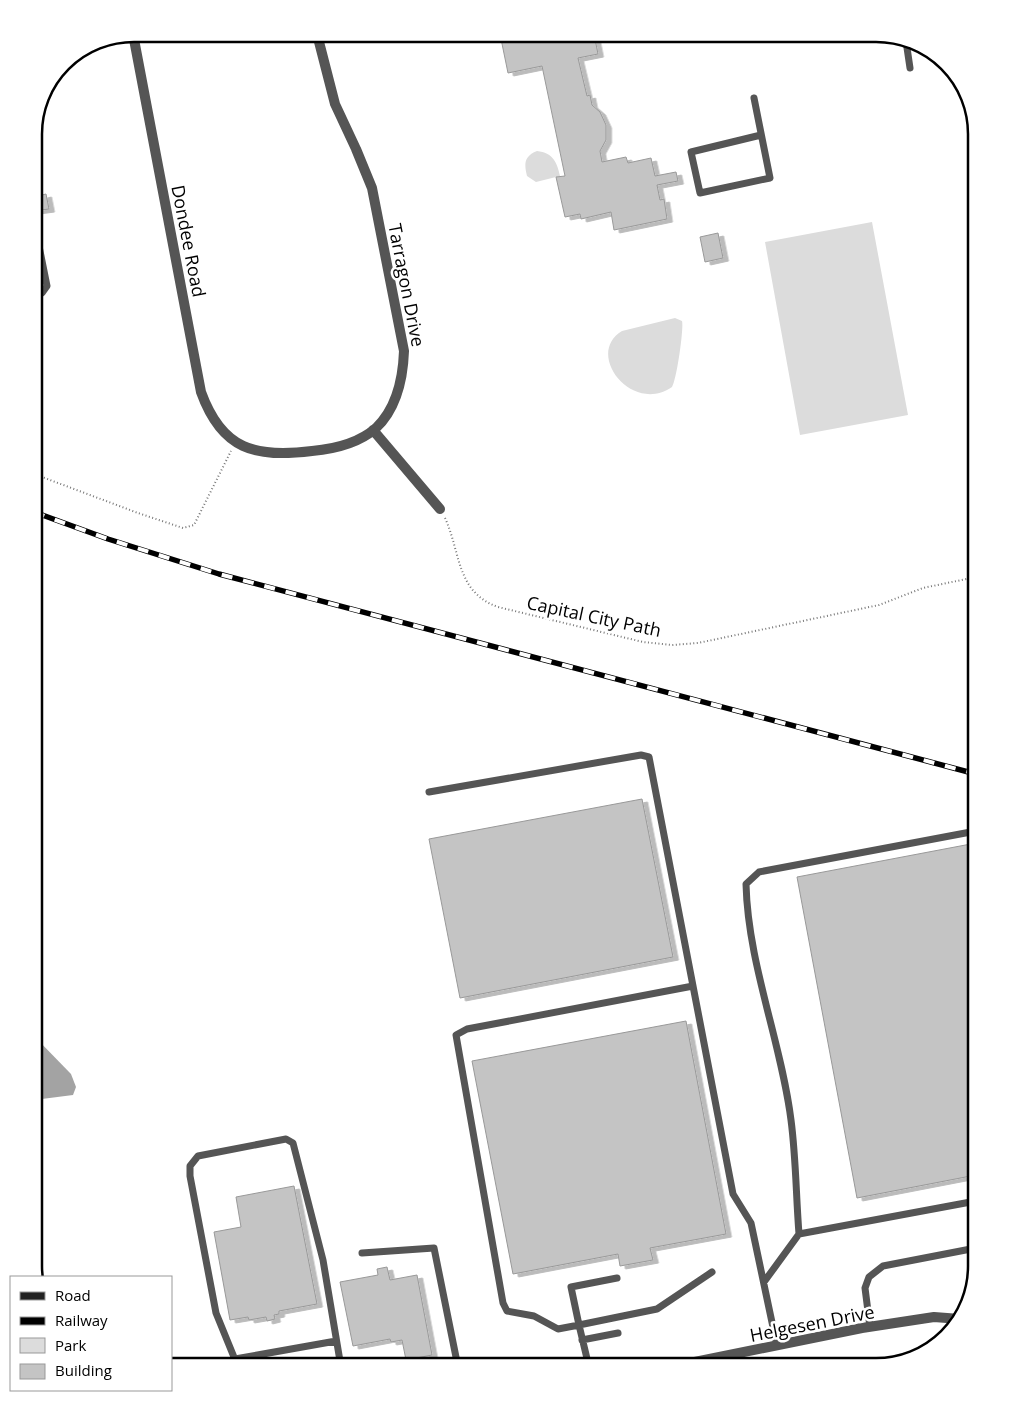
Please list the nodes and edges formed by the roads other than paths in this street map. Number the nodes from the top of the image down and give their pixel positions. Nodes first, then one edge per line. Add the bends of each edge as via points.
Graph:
1 (135, 42) edge
2 (319, 42) edge
3 (907, 48) edge
4 (910, 68) dead end
5 (754, 98) dead end
6 (762, 135) junction
7 (43, 265) edge
8 (43, 292) edge
9 (373, 430) junction
10 (236, 442) joint
11 (440, 509) road end
12 (429, 792) dead end
13 (968, 833) edge
14 (693, 986) junction
15 (968, 1202) edge
16 (799, 1234) junction
17 (968, 1250) edge
18 (362, 1253) dead end
19 (712, 1272) dead end
20 (617, 1278) dead end
21 (764, 1282) junction
22 (951, 1318) edge
23 (579, 1325) junction
24 (870, 1327) junction
25 (618, 1333) dead end
26 (582, 1340) junction
27 (336, 1341) junction
28 (777, 1346) junction
29 (235, 1358) edge
30 (241, 1358) edge
31 (339, 1358) edge
32 (456, 1358) edge
33 (586, 1358) edge
34 (716, 1358) edge

1 - 10 street, Dondee Road via 201,392 208,413
2 - 9 street, Tarragon Drive via 335,104 372,188 404,351 398,392 383,420
3 - 4 lane
5 - 6 lane
6 - 6 lane via 770,178 700,193 691,152
7 - 8 lane via 47,286
9 - 10 street, Tarragon Drive via 338,446 281,455 254,452
9 - 11 street
12 - 14 lane via 641,755 649,757
13 - 16 lane via 758,872 746,884 758,970 791,1119
14 - 21 lane via 733,1194 751,1223
14 - 23 lane via 467,1029 456,1035 503,1303 507,1311 534,1316 558,1329
15 - 16 lane
16 - 21 lane
17 - 24 lane via 883,1266 869,1276 865,1288
18 - 32 lane via 434,1248
19 - 23 lane via 657,1309
20 - 23 lane via 571,1287
21 - 28 lane
22 - 24 street, Helgesen Drive via 934,1317
23 - 26 lane
24 - 28 street, Helgesen Drive
25 - 26 lane
26 - 33 lane
27 - 29 lane via 334,1316 312,1213 293,1142 286,1139 198,1156 190,1166 216,1313
27 - 30 lane
27 - 31 lane
28 - 34 street, Helgesen Drive

